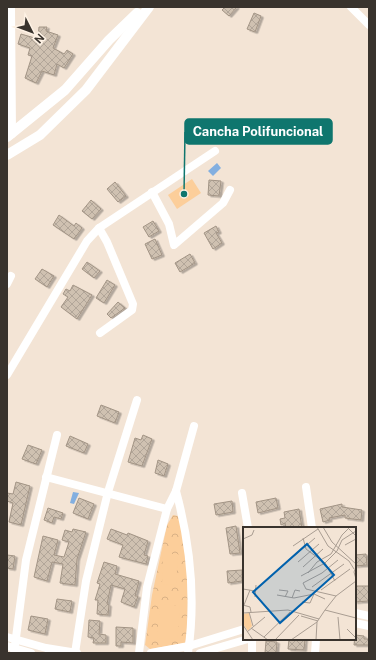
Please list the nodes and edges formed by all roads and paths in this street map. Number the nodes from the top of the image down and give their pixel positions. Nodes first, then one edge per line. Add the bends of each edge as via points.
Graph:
1 (11, 7) edge
2 (144, 7) edge
3 (149, 7) edge
4 (351, 7) edge
5 (369, 25) edge
6 (10, 135) edge
7 (214, 151) dead end
8 (7, 155) edge
9 (230, 190) dead end
10 (152, 192) junction
11 (99, 228) junction
12 (100, 333) dead end
13 (7, 375) edge
14 (137, 400) dead end
15 (194, 426) dead end
16 (57, 434) dead end
17 (46, 477) junction
18 (306, 487) dead end
19 (176, 491) junction
20 (108, 492) junction
21 (242, 493) dead end
22 (167, 509) junction
23 (248, 527) edge
24 (312, 527) edge
25 (356, 613) edge
26 (369, 616) edge
27 (356, 623) edge
28 (369, 626) edge
29 (243, 629) edge
30 (245, 640) edge
31 (252, 640) edge
32 (316, 640) edge
33 (11, 645) edge
34 (189, 649) edge
35 (31, 653) edge
36 (75, 653) edge
37 (138, 653) edge
38 (151, 653) edge
39 (200, 653) edge
40 (252, 653) edge
41 (315, 653) edge

1 - 6 street
2 - 6 street via 109,40 65,90
3 - 8 street via 86,90 40,134
4 - 5 street
7 - 10 street
9 - 10 street via 223,203 174,244 169,224
10 - 11 street
11 - 12 street via 133,304 132,310
11 - 13 street via 87,241
14 - 20 street
15 - 19 street
16 - 17 street
17 - 20 street
17 - 33 street via 26,560
18 - 24 street
19 - 22 street
19 - 34 street via 184,524 190,570
20 - 22 street
20 - 36 street via 86,581
21 - 23 street
22 - 37 street via 147,587
25 - 26 street
27 - 28 street
29 - 34 street
30 - 39 street
31 - 40 street
32 - 41 street
33 - 35 street
33 - 36 street
34 - 38 street

